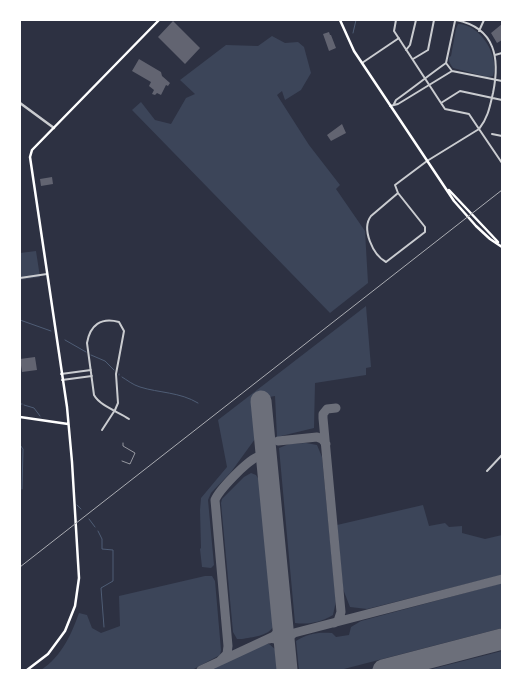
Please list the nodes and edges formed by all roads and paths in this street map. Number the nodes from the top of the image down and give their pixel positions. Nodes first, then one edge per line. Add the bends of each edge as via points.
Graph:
1 (159, 20) edge
2 (340, 20) edge
3 (396, 20) edge
4 (416, 20) edge
5 (434, 20) edge
6 (456, 20) edge
7 (484, 20) edge
8 (152, 21) edge
9 (155, 24) junction
10 (479, 31) junction
11 (399, 38) junction
12 (406, 50) junction
13 (502, 53) edge
14 (496, 55) junction
15 (412, 60) junction
16 (362, 63) junction
17 (446, 63) junction
18 (452, 71) junction
19 (425, 79) junction
20 (495, 80) junction
21 (502, 81) edge
22 (428, 85) junction
23 (492, 98) junction
24 (502, 100) edge
25 (20, 103) edge
26 (441, 103) junction
27 (392, 105) junction
28 (54, 128) junction
29 (479, 128) junction
30 (492, 134) dead end
31 (502, 136) edge
32 (427, 161) junction
33 (502, 163) edge
34 (398, 193) junction
35 (502, 247) edge
36 (46, 274) junction
37 (20, 278) edge
38 (91, 370) junction
39 (61, 374) junction
40 (92, 376) junction
41 (62, 380) junction
42 (115, 410) junction
43 (20, 417) edge
44 (129, 419) dead end
45 (68, 424) junction
46 (102, 430) dead end
47 (123, 443) dead end
48 (502, 455) edge
49 (122, 461) dead end
50 (487, 470) dead end
51 (27, 670) edge

1 - 9 main road
2 - 16 main road
3 - 11 street via 394,31
4 - 12 street via 410,46
5 - 15 street via 428,50
6 - 10 street
6 - 17 street
7 - 10 street
8 - 9 street
9 - 28 main road
10 - 14 street via 488,39
11 - 12 street
11 - 16 street
12 - 15 street
13 - 14 street
14 - 20 street
15 - 19 street
16 - 27 main road
17 - 18 street
17 - 19 street
18 - 20 street
18 - 22 street
19 - 22 street
19 - 27 street
20 - 21 street
20 - 23 street
22 - 26 street
22 - 27 street
23 - 24 street
23 - 26 street via 460,92
23 - 29 street via 486,121
25 - 28 street
26 - 29 street via 445,109 469,114
27 - 32 main road
28 - 36 main road via 32,150 30,157
29 - 32 street
29 - 33 street
30 - 31 street
32 - 34 street via 395,185
32 - 35 main road via 454,201 490,239
34 - 34 street via 425,227 425,232 386,262 370,245 368,220
36 - 37 street
36 - 39 main road
38 - 39 street
38 - 40 street
38 - 42 street via 88,335 100,321 119,322 124,331 117,367 118,403
39 - 41 main road
40 - 41 street
40 - 42 street via 96,398
41 - 45 main road
42 - 44 street
42 - 46 street
43 - 45 main road
45 - 51 main road via 79,578 77,597 60,639 48,654
47 - 49 path via 135,453 130,464
48 - 50 street

